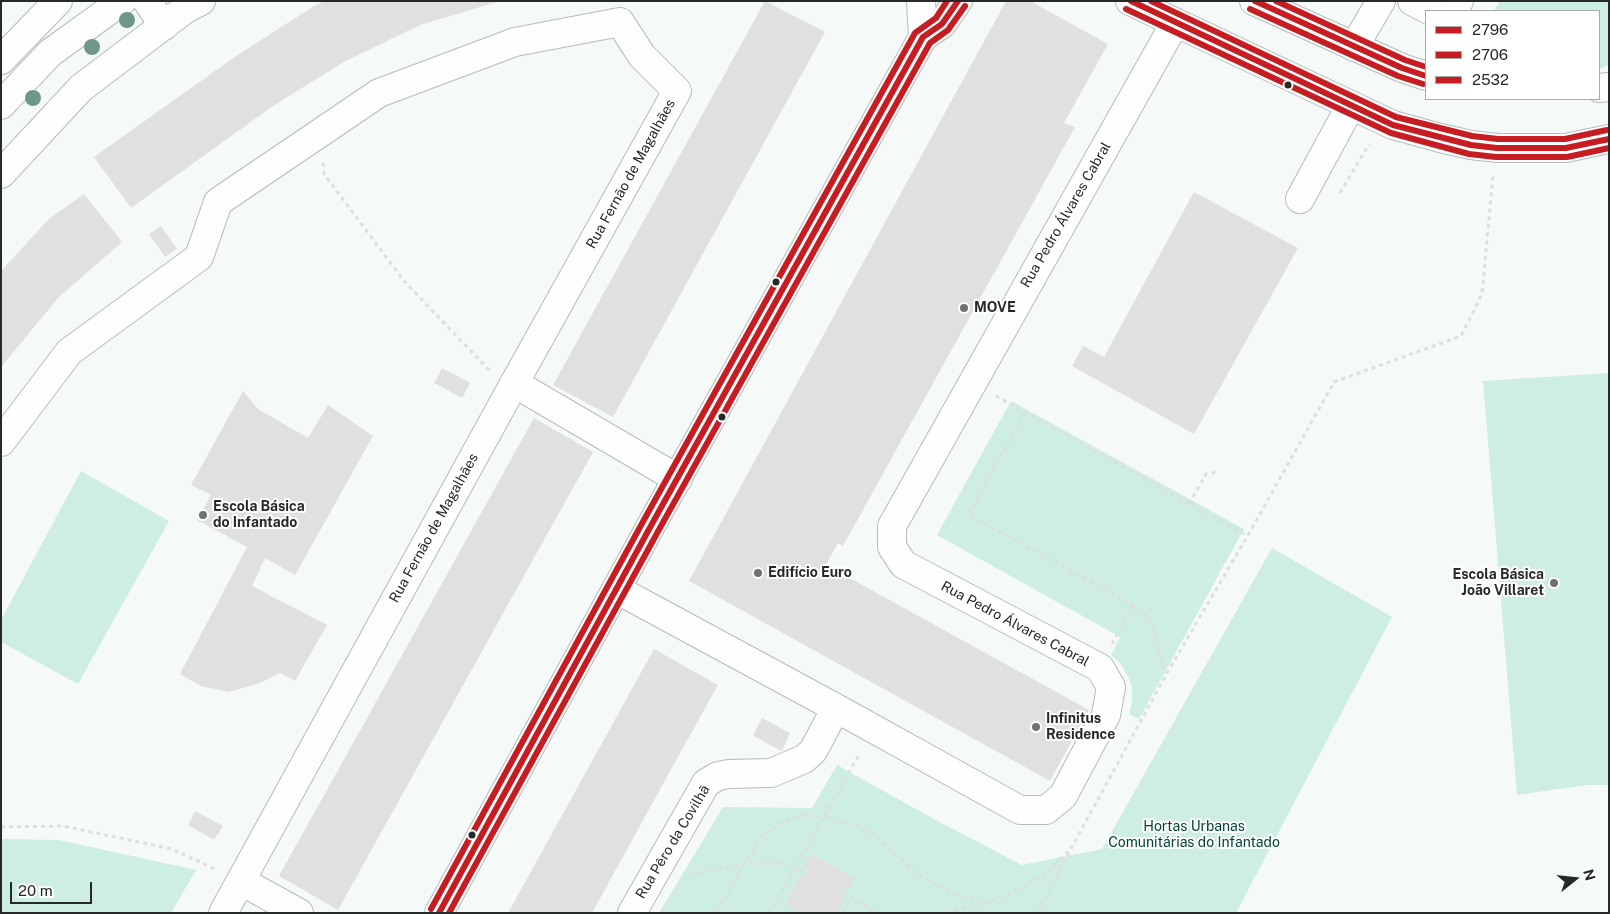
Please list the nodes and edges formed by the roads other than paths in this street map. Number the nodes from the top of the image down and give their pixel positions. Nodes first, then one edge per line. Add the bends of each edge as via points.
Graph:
1 (58, 1) edge
2 (122, 1) edge
3 (147, 1) edge
4 (201, 1) edge
5 (921, 1) edge
6 (958, 1) edge
7 (1130, 1) edge
8 (1254, 1) edge
9 (1381, 1) edge
10 (1412, 1) edge
11 (1429, 10) edge
12 (1175, 22) junction
13 (164, 26) junction
14 (923, 37) junction
15 (1354, 47) junction
16 (1, 60) edge
17 (1425, 76) edge
18 (1, 105) edge
19 (1351, 106) junction
20 (1609, 139) edge
21 (1, 174) edge
22 (1300, 199) dead end
23 (512, 387) junction
24 (1, 442) edge
25 (678, 479) junction
26 (616, 589) junction
27 (836, 708) junction
28 (240, 881) junction
29 (223, 913) edge
30 (299, 913) edge
31 (439, 913) edge
32 (632, 913) edge

1 - 16 main road
2 - 18 main road via 50,53
3 - 13 main road
4 - 13 main road
5 - 14 main road
6 - 14 main road via 942,24
7 - 12 main road
8 - 15 main road
9 - 15 main road
10 - 11 main road
12 - 19 main road
12 - 27 main road, Rua Pedro Álvares Cabral via 892,526 892,547 903,564 1100,668 1111,687 1106,715 1063,796 1046,810 1020,810
13 - 21 main road via 81,88
14 - 25 main road
15 - 17 main road
19 - 20 main road via 1393,125 1448,140 1497,148 1566,148
19 - 22 main road
23 - 24 main road, Rua Fernão de Magalhães via 677,91 642,56 620,22 515,42 397,86 379,93 315,136 218,202 199,257 69,352
23 - 25 main road
23 - 28 main road, Rua Fernão de Magalhães
25 - 26 main road
26 - 27 main road, Rua Pedro Álvares Cabral
26 - 31 main road
27 - 32 main road, Rua Pêro da Covilhã via 812,751 804,759 771,774 729,774 706,783
28 - 29 main road, Rua Fernão de Magalhães
28 - 30 main road

